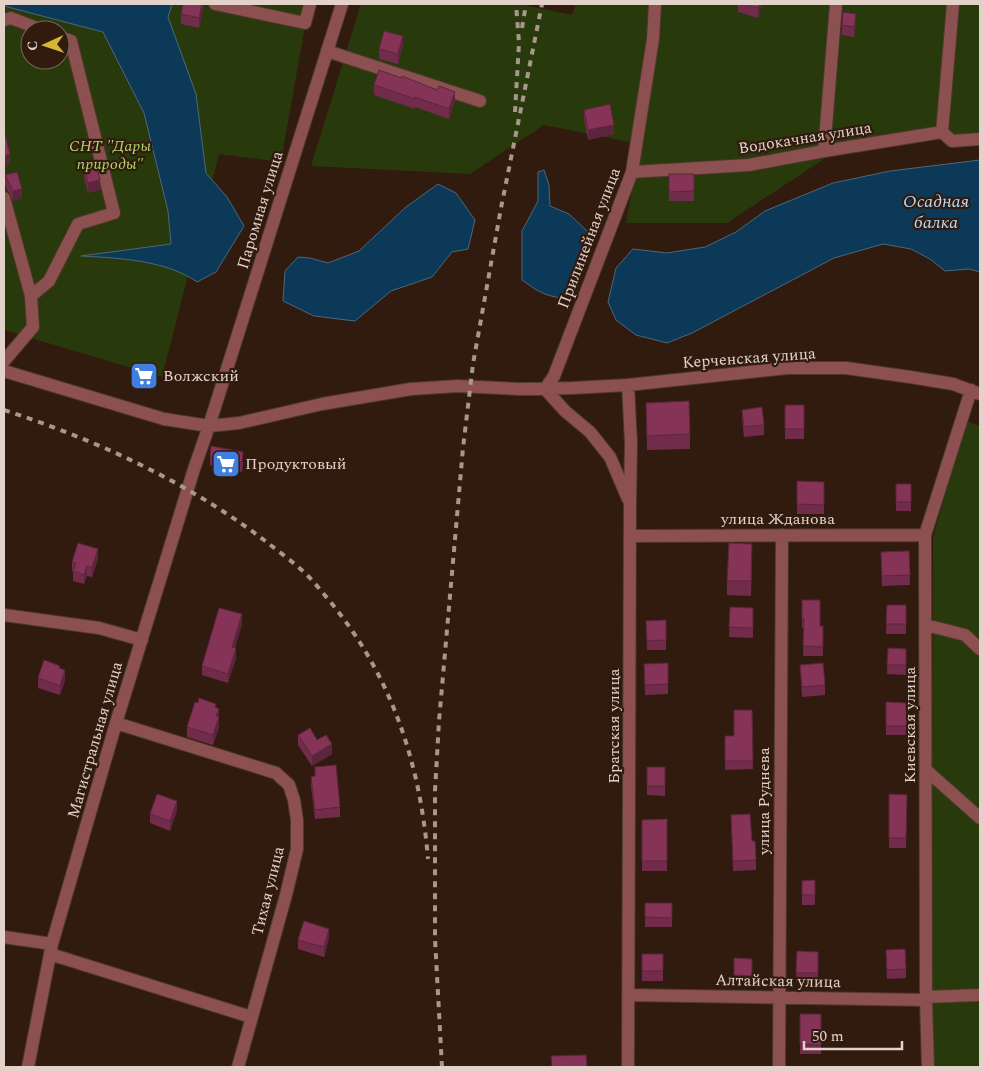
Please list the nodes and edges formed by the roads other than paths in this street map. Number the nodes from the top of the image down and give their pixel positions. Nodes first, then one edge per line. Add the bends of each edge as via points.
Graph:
1 (215, 4) edge
2 (310, 4) edge
3 (342, 4) edge
4 (655, 4) edge
5 (836, 4) edge
6 (953, 4) edge
7 (4, 20) edge
8 (20, 21) edge
9 (326, 51) junction
10 (70, 54) edge
11 (480, 101) dead end
12 (942, 132) junction
13 (980, 139) edge
14 (824, 151) junction
15 (632, 172) junction
16 (4, 198) edge
17 (31, 296) junction
18 (4, 361) edge
19 (4, 371) edge
20 (628, 385) junction
21 (545, 389) junction
22 (976, 392) edge
23 (209, 426) junction
24 (630, 504) junction
25 (782, 535) junction
26 (925, 535) junction
27 (630, 536) junction
28 (4, 615) edge
29 (926, 625) junction
30 (142, 640) junction
31 (980, 649) edge
32 (116, 723) junction
33 (926, 770) junction
34 (980, 818) edge
35 (4, 937) edge
36 (51, 949) junction
37 (629, 995) junction
38 (980, 995) edge
39 (779, 998) junction
40 (926, 998) junction
41 (252, 1017) junction
42 (28, 1067) edge
43 (238, 1067) edge
44 (628, 1067) edge
45 (779, 1067) edge
46 (928, 1067) edge

1 - 2 street via 305,24
3 - 9 street, Паромная улица
4 - 15 street, Прилинейная улица via 653,39
5 - 14 street
6 - 12 street
7 - 8 street via 11,18
9 - 11 street
9 - 23 street, Паромная улица
10 - 17 street via 114,213 78,224 49,281
12 - 13 street, Водокачная улица via 952,141
12 - 14 street, Водокачная улица
14 - 15 street, Водокачная улица via 749,165
15 - 21 street, Прилинейная улица via 554,376
16 - 17 street
17 - 18 street via 33,327
19 - 23 street, Керченская улица via 164,419
20 - 21 street, Керченская улица
20 - 22 street, Керченская улица via 787,368 846,368 953,384
20 - 24 street, Братская улица
21 - 23 street, Керченская улица via 458,386 411,389
21 - 24 street via 590,432 610,457
22 - 26 street, Киевская улица
23 - 30 street, Магистральная улица
24 - 27 street, Братская улица
25 - 26 street, улица Жданова
25 - 27 street, улица Жданова
25 - 39 street, улица Руднева
26 - 29 street, Киевская улица
27 - 37 street, Братская улица
28 - 30 street via 99,628
29 - 31 street via 964,635
29 - 33 street, Киевская улица
30 - 32 street, Магистральная улица
32 - 36 street, Магистральная улица
32 - 41 street, Тихая улица via 276,773 289,785 298,820 297,849
33 - 34 street
33 - 40 street, Киевская улица
35 - 36 street
36 - 41 street
36 - 42 street, Магистральная улица
37 - 39 street, Алтайская улица
37 - 44 street, Братская улица
38 - 40 street, Алтайская улица
39 - 40 street, Алтайская улица
39 - 45 street, улица Руднева
40 - 46 street, Киевская улица
41 - 43 street, Тихая улица

